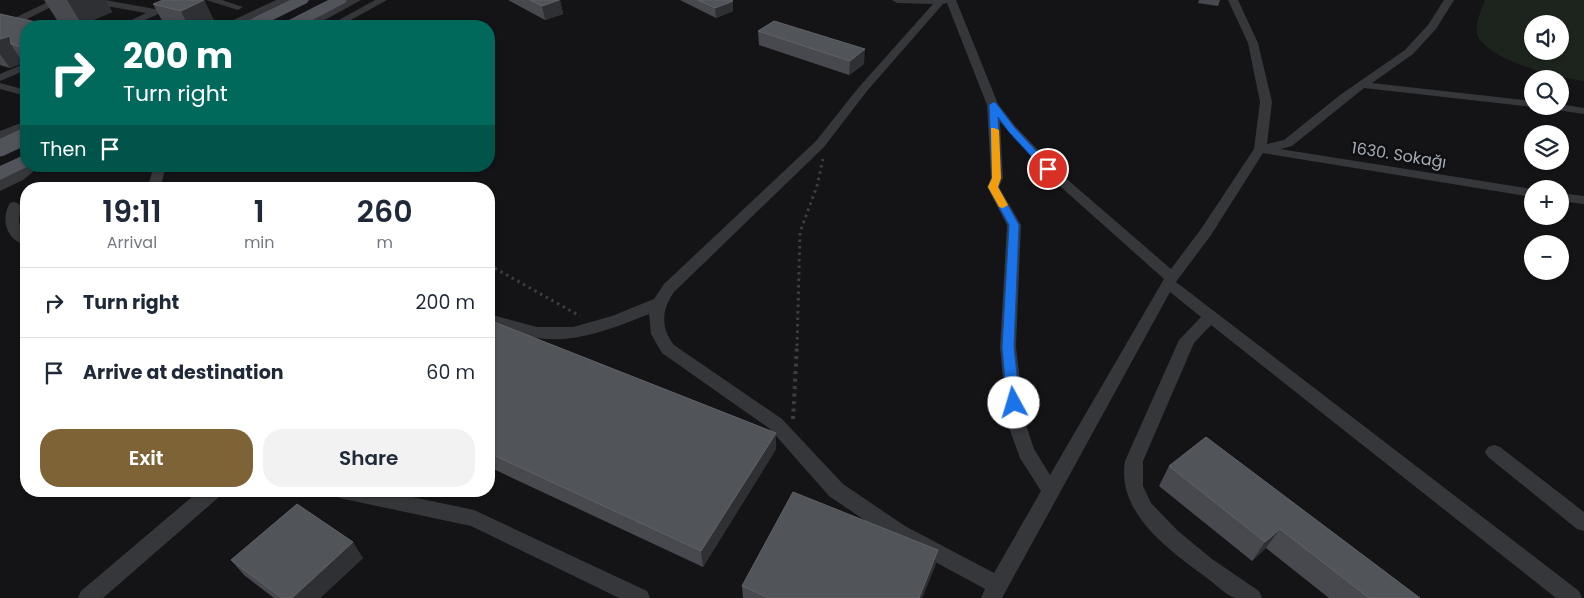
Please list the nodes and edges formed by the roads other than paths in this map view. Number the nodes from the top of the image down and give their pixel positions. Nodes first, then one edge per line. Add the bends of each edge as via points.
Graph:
1 (60, 0) edge
2 (89, 0) edge
3 (184, 0) edge
4 (211, 0) edge
5 (285, 0) edge
6 (302, 0) edge
7 (340, 0) edge
8 (355, 0) edge
9 (382, 0) edge
10 (897, 0) edge
11 (956, 0) edge
12 (1233, 0) edge
13 (1449, 0) edge
14 (948, 1) edge
15 (238, 6) dead end
16 (156, 12) junction
17 (138, 20) edge
18 (243, 20) edge
19 (261, 20) edge
20 (301, 20) edge
21 (317, 20) edge
22 (344, 20) edge
23 (1, 27) edge
24 (20, 31) edge
25 (20, 69) edge
26 (0, 78) edge
27 (1362, 85) junction
28 (0, 86) edge
29 (20, 91) edge
30 (1524, 103) edge
31 (993, 105) junction
32 (1569, 109) edge
33 (1584, 111) edge
34 (20, 128) edge
35 (0, 137) edge
36 (20, 137) edge
37 (20, 140) edge
38 (0, 148) edge
39 (1260, 149) junction
40 (20, 163) edge
41 (24, 172) edge
42 (0, 174) edge
43 (0, 186) edge
44 (1524, 192) edge
45 (1569, 198) edge
46 (1584, 200) edge
47 (14, 206) dead end
48 (20, 236) edge
49 (1170, 281) junction
50 (659, 303) junction
51 (1211, 316) junction
52 (495, 321) edge
53 (1494, 452) dead end
54 (1051, 489) junction
55 (205, 497) edge
56 (373, 497) edge
57 (1584, 522) edge
58 (995, 591) edge
59 (88, 598) edge
60 (640, 598) edge
61 (1252, 598) edge
62 (1572, 598) edge

1 - 23 street
2 - 16 street
3 - 16 street
4 - 15 street
5 - 18 street
6 - 19 main road
7 - 20 main road
8 - 21 street
9 - 22 street
10 - 14 street
11 - 14 street
12 - 39 street via 1253,43 1266,102
13 - 27 street via 1415,46
14 - 31 street
14 - 50 street via 863,89 804,160 702,255 669,288
16 - 17 street
23 - 24 street
25 - 26 street
27 - 30 street
27 - 39 street via 1288,143
28 - 29 street
31 - 49 street via 1051,172
31 - 54 street via 997,178 993,187 1014,225 1008,347 1016,422 1028,457
32 - 33 street
34 - 35 street
35 - 36 street
37 - 38 main road, bridge
39 - 44 street, 1630. Sokağı
39 - 49 street
40 - 42 main road
41 - 43 street
45 - 46 street
47 - 48 street via 11,223
49 - 51 street
49 - 54 street
50 - 52 street via 619,320 566,333 544,334
50 - 58 street via 656,328 668,350 776,424 836,490
51 - 61 street via 1187,340 1134,461 1133,482 1142,505 1174,539
51 - 62 street
53 - 57 street
54 - 58 street
55 - 59 street
56 - 60 street via 474,518

